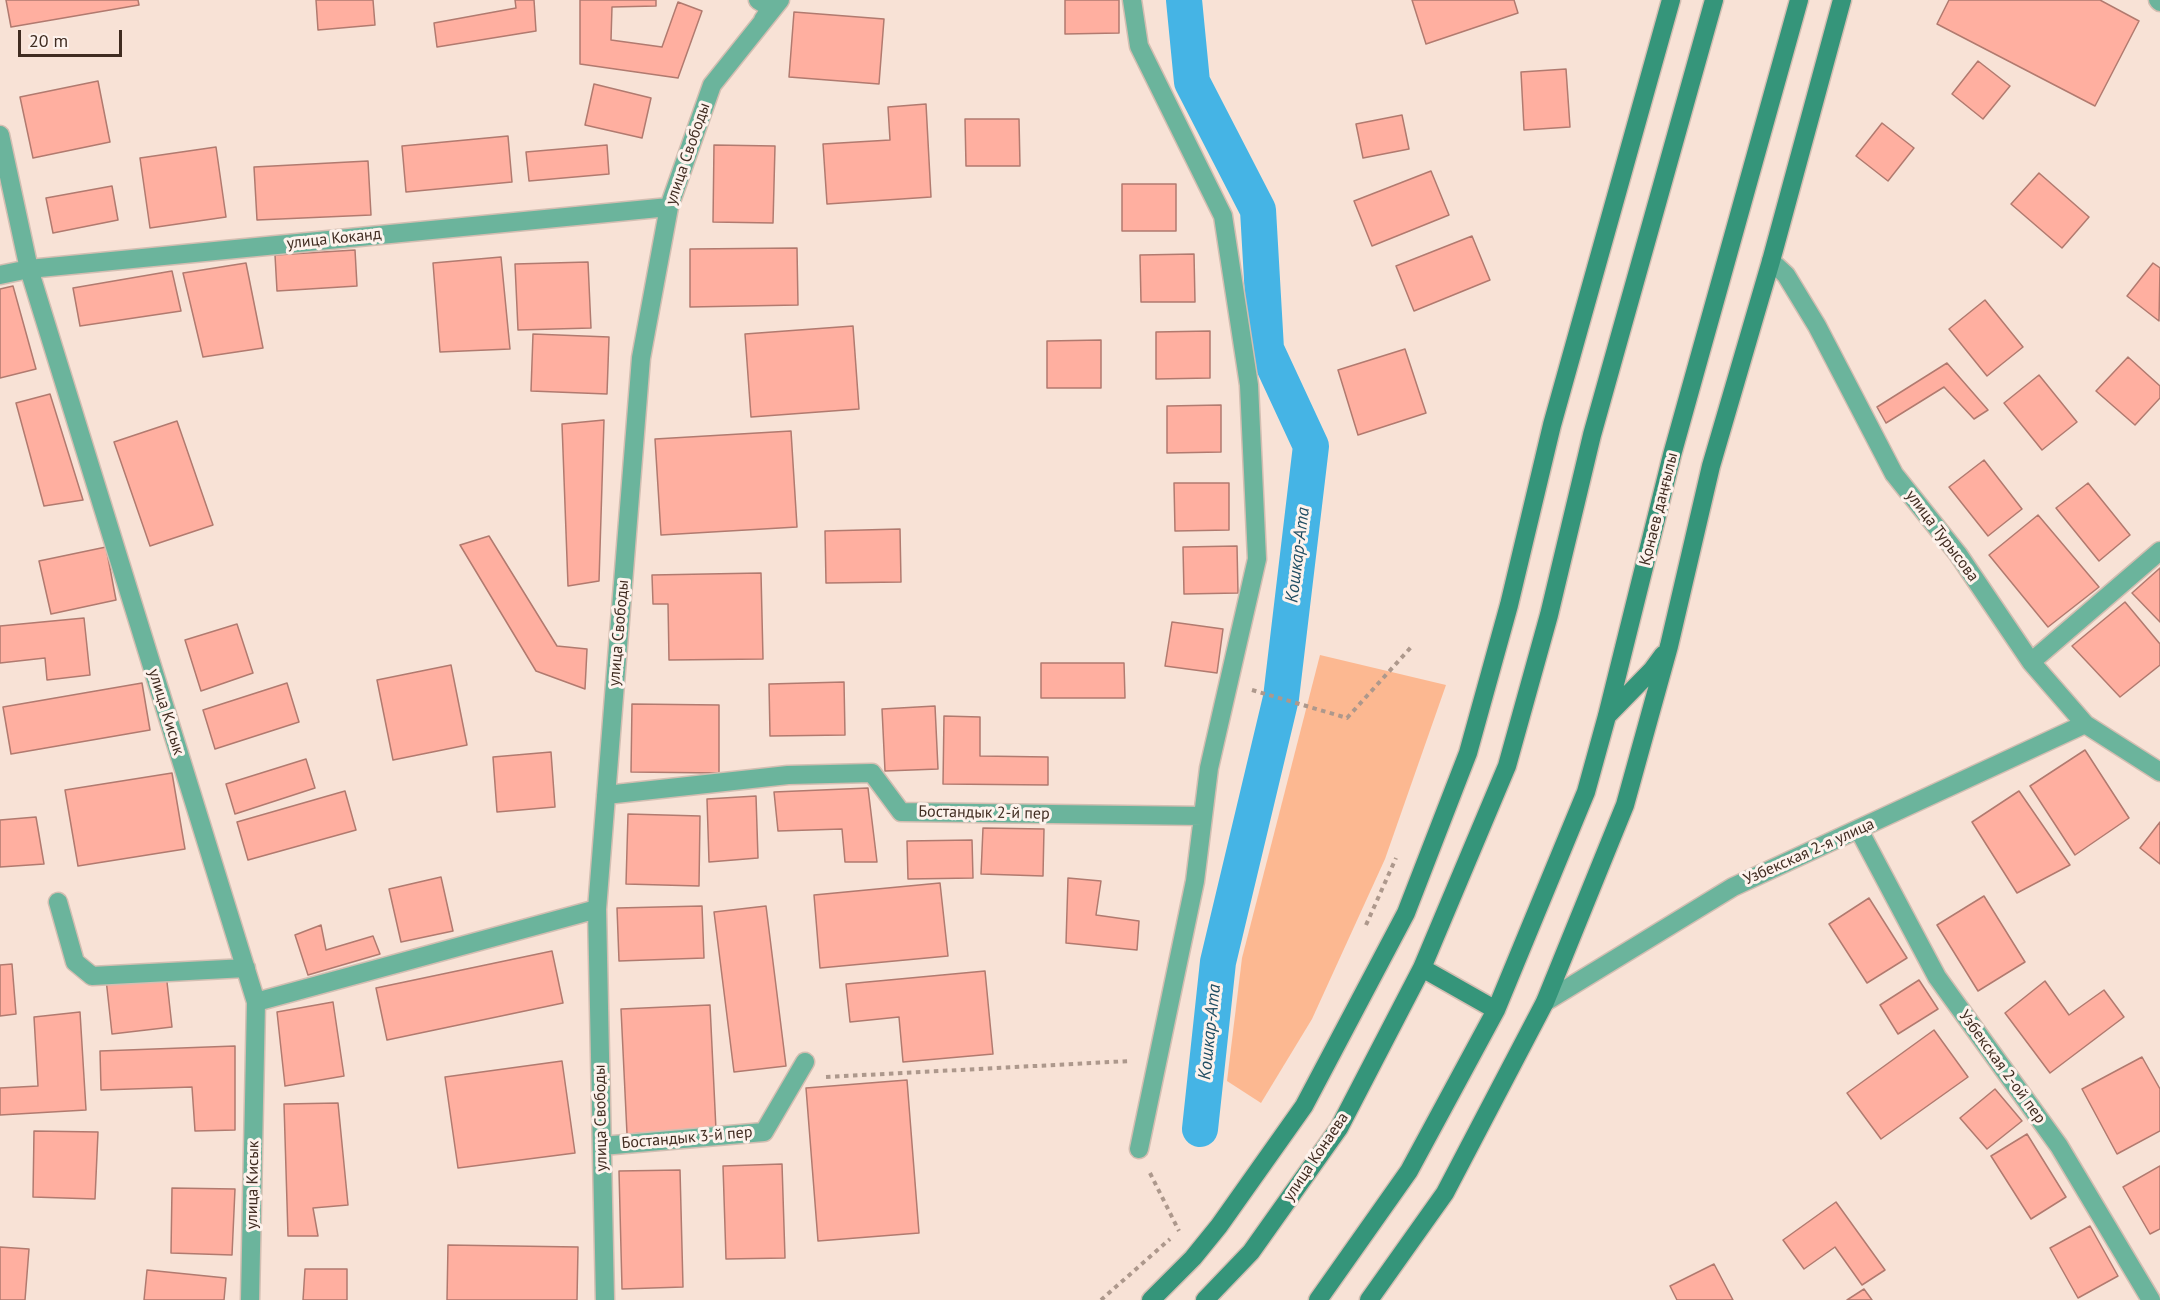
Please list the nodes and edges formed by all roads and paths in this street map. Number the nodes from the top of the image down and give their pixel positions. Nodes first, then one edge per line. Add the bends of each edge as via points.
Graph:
1 (758, 0) edge
2 (780, 0) edge
3 (1132, 0) edge
4 (1671, 0) edge
5 (1714, 0) edge
6 (1799, 0) edge
7 (1842, 0) edge
8 (761, 24) junction
9 (0, 135) edge
10 (669, 207) junction
11 (1771, 261) junction
12 (29, 269) junction
13 (0, 275) edge
14 (2160, 551) edge
15 (1413, 645) dead end
16 (1669, 646) junction
17 (2031, 662) junction
18 (1262, 693) dead end
19 (1607, 716) junction
20 (2085, 724) junction
21 (2160, 771) edge
22 (606, 795) junction
23 (1203, 816) junction
24 (1858, 830) junction
25 (1400, 849) dead end
26 (58, 902) dead end
27 (597, 909) junction
28 (1366, 926) dead end
29 (246, 968) junction
30 (1422, 968) junction
31 (256, 1002) junction
32 (1545, 1002) junction
33 (1496, 1010) junction
34 (1158, 1059) junction
35 (805, 1062) dead end
36 (796, 1079) junction
37 (602, 1146) junction
38 (1139, 1149) joint
39 (1186, 1222) dead end
40 (1179, 1231) junction
41 (250, 1300) edge
42 (605, 1300) edge
43 (1101, 1300) edge
44 (1151, 1300) edge
45 (1205, 1300) edge
46 (1318, 1300) edge
47 (1369, 1300) edge
48 (2151, 1300) edge

1 - 8 street via 771,8
2 - 8 street, улица Свободы
3 - 23 street via 1139,46 1223,216 1249,385 1257,559 1209,768
4 - 44 main road via 1552,424 1509,605 1468,753 1406,913 1304,1106 1219,1226
5 - 30 main road via 1592,435 1508,766
6 - 19 main road, Қонаев даңғылы via 1672,455
7 - 11 main road
8 - 10 street, улица Свободы via 712,85
9 - 12 street, улица Кисык
10 - 12 street, улица Коканд
10 - 22 street, улица Свободы via 641,358
11 - 16 main road via 1712,466
11 - 17 street, улица Турысова via 1786,275 1816,326 1894,474 1958,554
12 - 13 street, улица Коканд
12 - 29 street, улица Кисык
14 - 17 street
15 - 18 path via 1347,718
16 - 19 main road via 1652,670
16 - 32 main road via 1625,805
17 - 20 street, улица Турысова
19 - 33 main road, Қонаев даңғылы via 1586,792
20 - 21 street, улица Турысова
20 - 24 street, Узбекская 2-я улица
22 - 23 street, Бостандык 2-й пер via 788,776 872,773 901,812
22 - 27 street, улица Свободы
23 - 34 street via 1195,881
24 - 32 street, Узбекская 2-я улица via 1732,887
24 - 48 street, Узбекская 2-ой пер via 1937,977 2059,1146
25 - 28 path
26 - 29 street via 75,962 92,976
27 - 31 street
27 - 37 street, улица Свободы
29 - 31 street, улица Кисык
30 - 33 main road
30 - 45 main road, улица Конаева via 1339,1128 1251,1252
31 - 41 street, улица Кисык
32 - 47 main road via 1444,1192
33 - 46 main road via 1409,1171
34 - 36 path
34 - 38 street
35 - 36 street, Бостандык 3-й пер
36 - 37 street, Бостандык 3-й пер via 764,1132
37 - 42 street, улица Свободы
38 - 40 path
39 - 40 path
40 - 43 path

